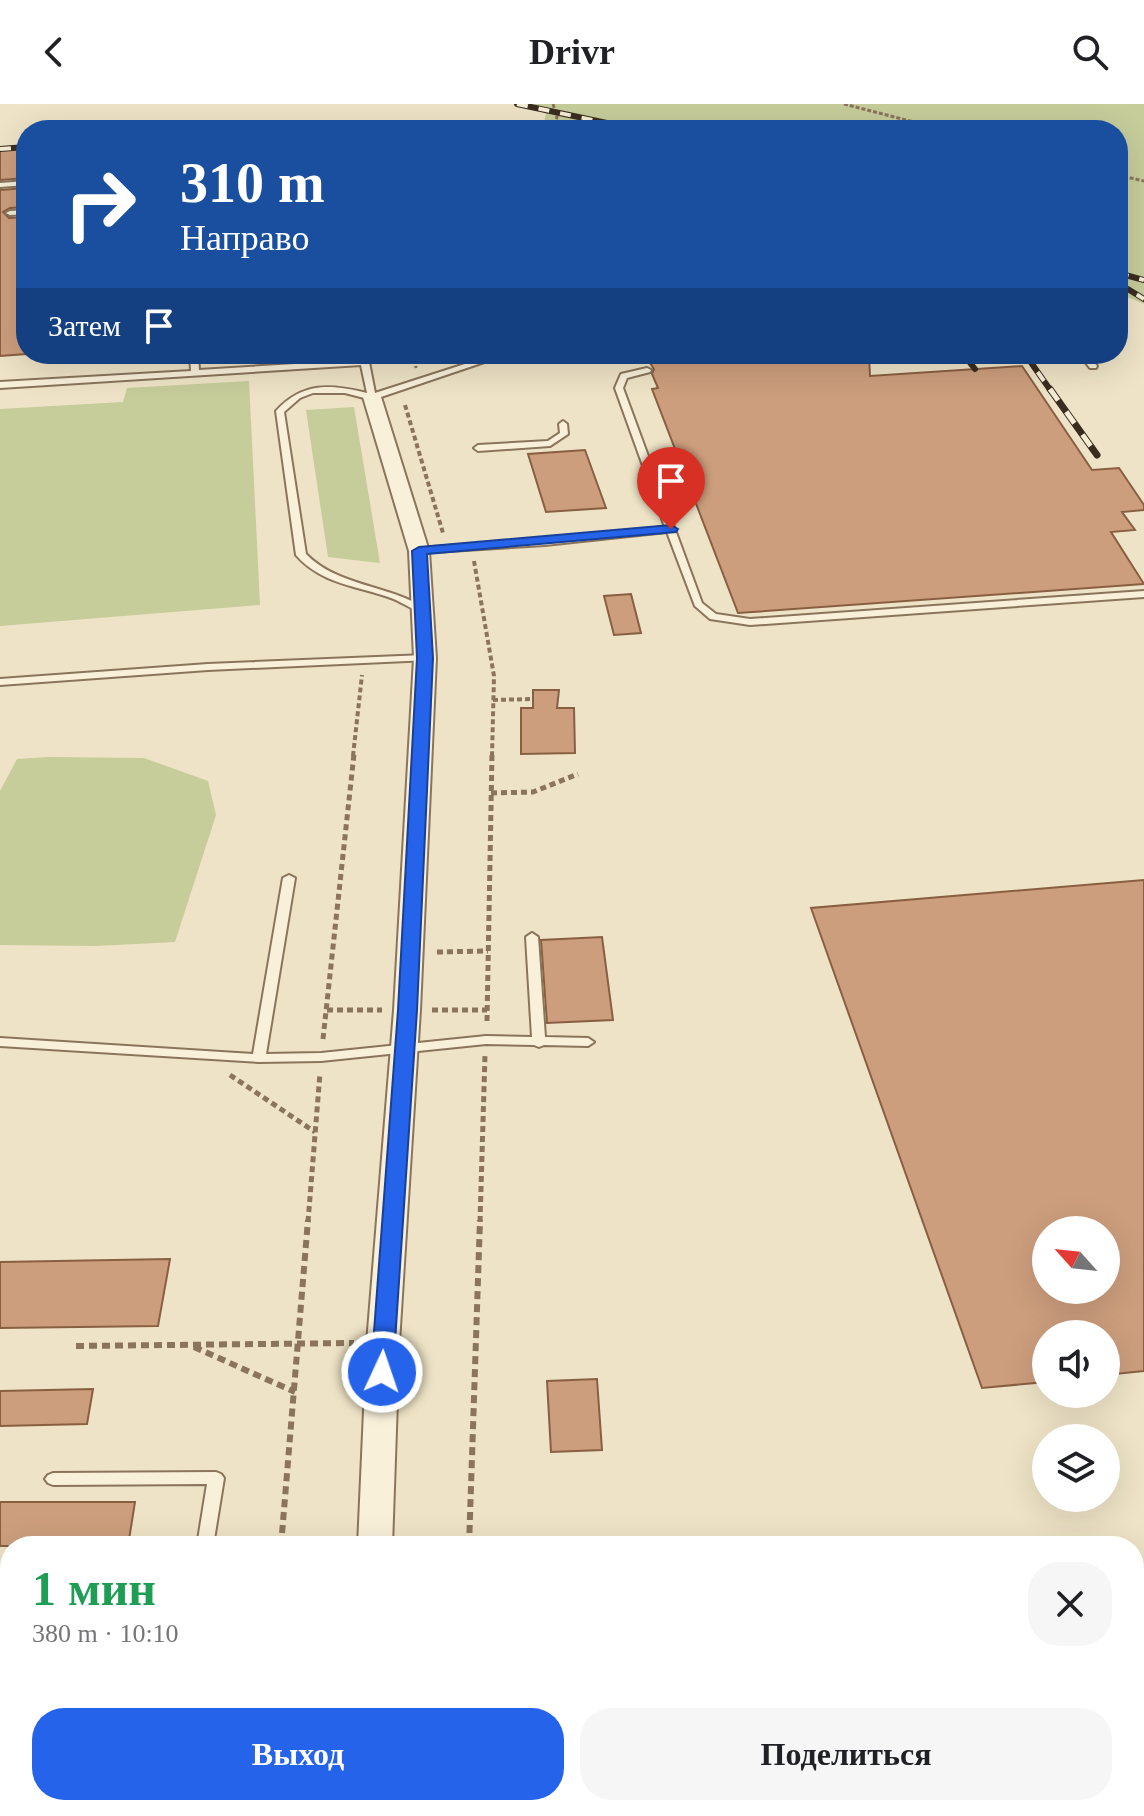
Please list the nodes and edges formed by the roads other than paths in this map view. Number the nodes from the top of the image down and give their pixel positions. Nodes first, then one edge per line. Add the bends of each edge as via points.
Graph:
1 (10, 213) dead end
2 (16, 213) edge
3 (195, 364) edge
4 (296, 364) edge
5 (365, 364) edge
6 (475, 364) edge
7 (647, 370) dead end
8 (195, 373) junction
9 (0, 385) edge
10 (372, 397) junction
11 (563, 424) dead end
12 (478, 448) dead end
13 (671, 529) junction
14 (419, 551) junction
15 (1144, 594) edge
16 (425, 612) junction
17 (425, 658) junction
18 (0, 682) edge
19 (289, 878) dead end
20 (532, 937) dead end
21 (0, 1042) edge
22 (588, 1042) dead end
23 (539, 1043) junction
24 (404, 1049) junction
25 (259, 1058) junction
26 (53, 1479) dead end
27 (207, 1536) edge
28 (375, 1536) edge

1 - 2 lane
3 - 8 lane
4 - 8 lane
5 - 10 lane
6 - 10 lane
7 - 13 lane via 624,376 619,388
8 - 9 lane
10 - 14 street
10 - 16 lane via 345,390 312,391 280,411 301,555 325,574 392,592
11 - 12 lane via 564,434 550,443
13 - 14 lane
13 - 15 lane via 698,604 725,620
14 - 16 street
16 - 17 street
17 - 18 lane
17 - 24 street
19 - 25 lane
20 - 23 lane
21 - 25 lane
22 - 23 lane
23 - 24 lane via 486,1040
24 - 25 lane
24 - 28 street
26 - 27 lane via 216,1478

